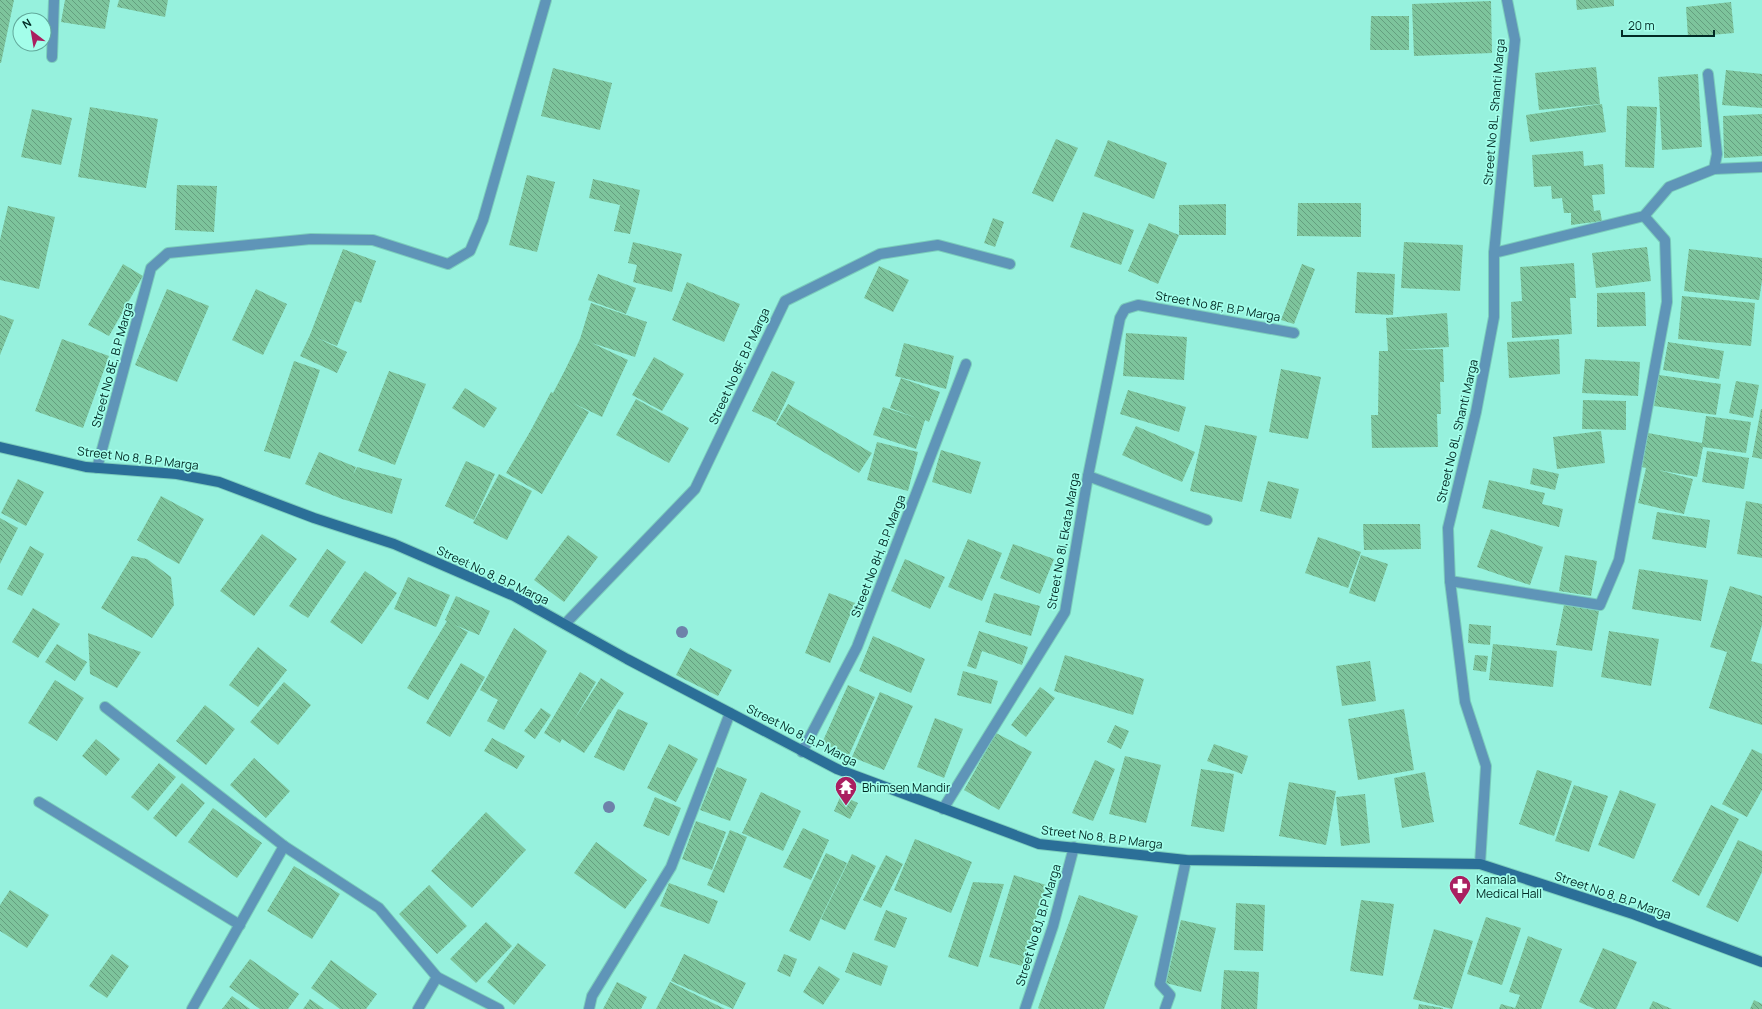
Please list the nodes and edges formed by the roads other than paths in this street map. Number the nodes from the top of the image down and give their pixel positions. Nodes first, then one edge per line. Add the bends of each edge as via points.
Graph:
1 (54, 0) edge
2 (546, 0) edge
3 (1507, 0) edge
4 (52, 56) dead end
5 (1708, 74) dead end
6 (1762, 167) edge
7 (1714, 169) junction
8 (1644, 216) junction
9 (1494, 253) junction
10 (1010, 264) dead end
11 (1138, 305) joint
12 (1294, 333) dead end
13 (966, 364) dead end
14 (0, 446) edge
15 (97, 468) junction
16 (1088, 476) junction
17 (1207, 520) dead end
18 (1450, 581) junction
19 (565, 624) junction
20 (105, 707) dead end
21 (730, 713) junction
22 (802, 752) junction
23 (40, 802) dead end
24 (943, 809) junction
25 (284, 846) junction
26 (1074, 847) junction
27 (1186, 860) junction
28 (1480, 864) junction
29 (240, 925) junction
30 (1762, 962) edge
31 (437, 977) junction
32 (192, 1009) edge
33 (418, 1009) edge
34 (499, 1009) edge
35 (589, 1009) edge
36 (1026, 1009) edge
37 (1165, 1009) edge

1 - 4 street
2 - 15 street, Street No 8E, B.P Marga via 482,220 470,251 448,264 373,240 311,240 168,253 152,268
3 - 9 street, Street No 8L, Shanti Marga via 1515,40
5 - 7 street via 1717,154
6 - 7 street
7 - 8 street via 1669,187
8 - 9 street
8 - 18 street via 1665,240 1666,302 1619,560 1600,605
9 - 18 street, Street No 8L, Shanti Marga via 1494,317 1476,412 1448,528
10 - 19 street, Street No 8F, B.P Marga via 938,245 880,254 784,301 695,489
11 - 12 street, Street No 8F, B.P Marga
11 - 16 street, Street No 8I, Ekata Marga via 1125,309 1120,318
13 - 22 street, Street No 8H, B.P Marga via 857,647
14 - 15 main road, Street No 8, B.P Marga
15 - 19 main road, Street No 8, B.P Marga via 177,474 219,482 314,518 394,544 514,596
16 - 17 street
16 - 24 street, Street No 8I, Ekata Marga via 1065,612
18 - 28 street, Street No 8L, Shanti Marga via 1465,702 1486,766
19 - 21 main road, Street No 8, B.P Marga
20 - 25 street
21 - 22 main road, Street No 8, B.P Marga
21 - 35 street via 671,867 592,996
22 - 24 main road, Street No 8, B.P Marga via 837,769
23 - 29 street
24 - 26 main road, Street No 8, B.P Marga via 1039,844
25 - 29 street
25 - 31 street via 379,908
26 - 27 main road, Street No 8, B.P Marga
26 - 36 street, Street No 8J, B.P Marga via 1053,926
27 - 28 main road, Street No 8, B.P Marga
27 - 37 street via 1160,984 1170,995
28 - 30 main road, Street No 8, B.P Marga via 1633,914
29 - 32 street
31 - 33 street
31 - 34 street

